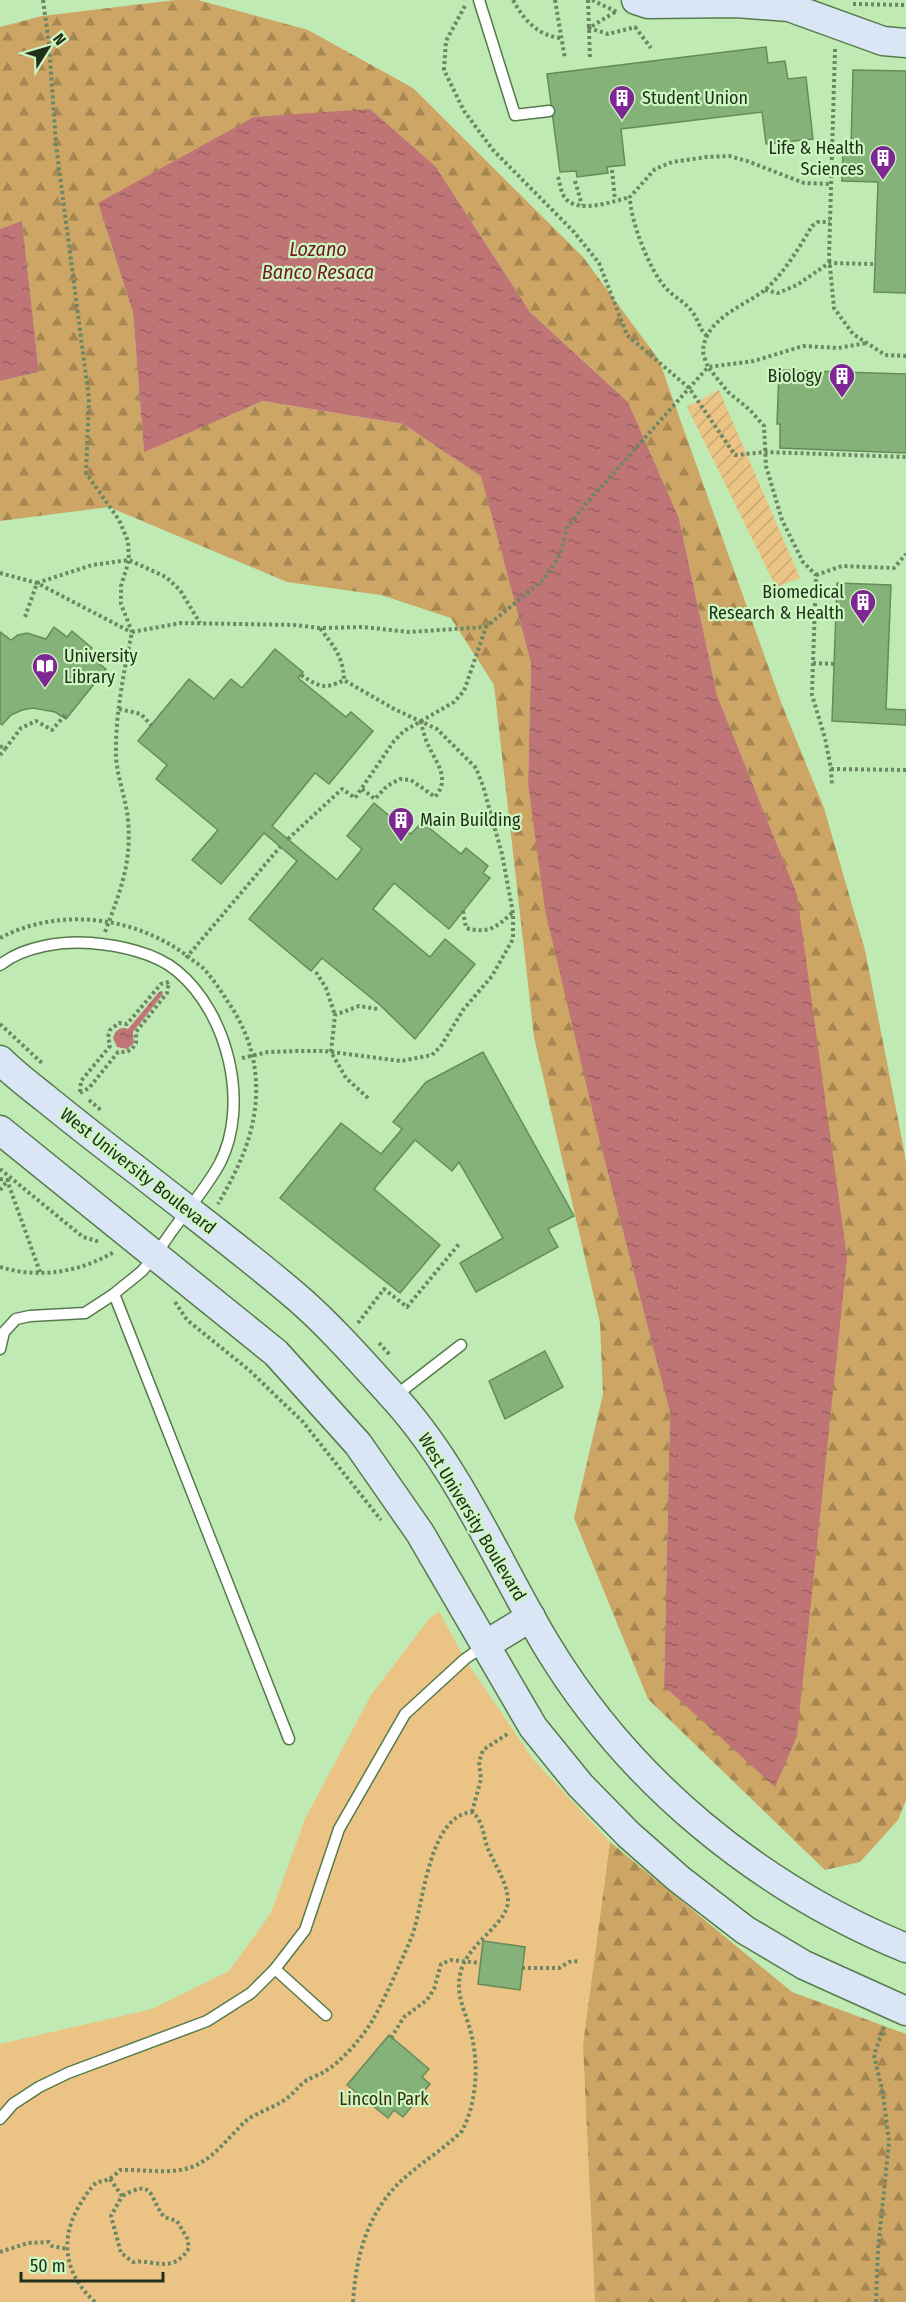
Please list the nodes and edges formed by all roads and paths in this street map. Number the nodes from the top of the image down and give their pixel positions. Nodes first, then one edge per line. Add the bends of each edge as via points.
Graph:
1 (43, 0) edge
2 (468, 0) edge
3 (479, 0) edge
4 (513, 0) edge
5 (555, 0) edge
6 (588, 0) edge
7 (849, 4) dead end
8 (906, 5) edge
9 (629, 15) edge
10 (589, 28) junction
11 (561, 38) junction
12 (835, 42) dead end
13 (906, 43) edge
14 (651, 48) dead end
15 (590, 58) dead end
16 (565, 59) dead end
17 (549, 111) dead end
18 (612, 170) dead end
19 (558, 177) dead end
20 (575, 181) dead end
21 (831, 184) junction
22 (630, 196) junction
23 (615, 200) junction
24 (582, 205) junction
25 (830, 222) junction
26 (829, 263) junction
27 (873, 264) dead end
28 (765, 290) junction
29 (707, 336) junction
30 (867, 343) junction
31 (906, 356) edge
32 (708, 367) junction
33 (689, 388) junction
34 (765, 452) junction
35 (906, 457) edge
36 (906, 554) edge
37 (129, 560) junction
38 (0, 573) edge
39 (816, 575) junction
40 (37, 583) junction
41 (25, 617) dead end
42 (200, 624) junction
43 (486, 627) junction
44 (320, 628) junction
45 (132, 632) junction
46 (813, 663) junction
47 (834, 664) dead end
48 (301, 675) dead end
49 (344, 680) junction
50 (119, 709) junction
51 (66, 714) dead end
52 (420, 721) junction
53 (151, 725) dead end
54 (0, 746) edge
55 (4, 749) junction
56 (0, 755) edge
57 (831, 769) junction
58 (906, 770) edge
59 (832, 786) dead end
60 (362, 789) junction
61 (288, 839) dead end
62 (280, 847) dead end
63 (463, 911) dead end
64 (513, 913) junction
65 (109, 921) junction
66 (0, 938) edge
67 (100, 943) junction
68 (187, 956) junction
69 (0, 965) edge
70 (177, 970) junction
71 (316, 972) dead end
72 (169, 982) junction
73 (378, 1009) dead end
74 (335, 1015) junction
75 (331, 1052) junction
76 (253, 1056) junction
77 (229, 1059) junction
78 (0, 1060) edge
79 (368, 1098) dead end
80 (0, 1130) edge
81 (0, 1179) edge
82 (9, 1179) junction
83 (0, 1190) edge
84 (218, 1204) dead end
85 (188, 1210) junction
86 (459, 1244) dead end
87 (117, 1250) dead end
88 (154, 1255) junction
89 (0, 1267) edge
90 (40, 1272) junction
91 (114, 1294) junction
92 (358, 1323) dead end
93 (461, 1345) dead end
94 (0, 1349) edge
95 (394, 1396) junction
96 (531, 1617) junction
97 (485, 1645) junction
98 (510, 1732) dead end
99 (289, 1739) dead end
100 (472, 1812) junction
101 (906, 1948) edge
102 (465, 1960) junction
103 (580, 1961) dead end
104 (480, 1963) dead end
105 (522, 1968) dead end
106 (275, 1969) junction
107 (898, 2008) edge
108 (326, 2015) dead end
109 (391, 2038) dead end
110 (0, 2119) edge
111 (110, 2179) junction
112 (122, 2196) junction
113 (67, 2248) junction
114 (0, 2252) edge
115 (95, 2302) edge
116 (353, 2302) edge
117 (876, 2302) edge

1 - 37 path via 56,145 89,399 86,473 119,520 128,541
2 - 33 path via 446,41 444,70 464,111 493,150 599,263 627,335
3 - 17 lane via 515,115
4 - 11 path via 538,31
5 - 11 path
6 - 10 path
7 - 8 path
9 - 10 path
9 - 10 path via 608,34
9 - 13 main road via 648,4 789,7 883,41
9 - 14 path
10 - 15 path
11 - 16 path
12 - 21 path
18 - 23 path
19 - 24 path via 564,198
20 - 24 path
21 - 22 path via 804,183 729,156 708,157 672,162 655,169
21 - 25 path
22 - 23 path
22 - 29 path via 630,209 653,272 666,290 693,313 699,329
23 - 24 path via 600,206
25 - 26 path
25 - 28 path via 812,226
26 - 27 path
26 - 28 path via 797,285 778,293
26 - 30 path via 834,308 853,334
28 - 29 path via 718,322
29 - 32 path via 703,351
30 - 31 path via 885,355
30 - 32 path via 838,348 803,346 754,361
32 - 33 path
32 - 34 path via 764,426
33 - 34 path via 735,455
33 - 43 path via 567,528 560,555 544,579
34 - 35 path
34 - 39 path via 782,520 803,562
36 - 39 path via 894,568 842,566
37 - 40 path via 92,565
37 - 42 path via 166,578 180,590
37 - 45 path via 121,586 121,604
38 - 40 path
39 - 46 path
40 - 41 path
40 - 45 path
42 - 44 path
42 - 45 path
43 - 44 path via 433,632
43 - 52 path via 464,691 454,702
44 - 49 path via 341,658
45 - 50 path
46 - 47 path
46 - 57 path via 812,695
48 - 49 path via 319,687
49 - 52 path
50 - 53 path via 141,714
50 - 65 path via 116,757 128,819 129,850 121,892
51 - 55 path via 52,730 36,721 21,728
52 - 60 path via 394,741
52 - 60 path via 443,777 442,789 435,797 411,780 400,779 375,799
52 - 64 path via 437,729 476,768 502,854
54 - 55 path
55 - 56 path
57 - 58 path
57 - 59 path
60 - 61 path via 356,798 342,789
62 - 68 path
63 - 64 path via 466,928 481,932 497,926
64 - 75 path via 513,939 505,956 432,1055 402,1061
65 - 66 path via 58,921 22,928
65 - 67 path
65 - 68 path via 155,937
67 - 69 lane via 72,941 32,949
67 - 70 lane via 155,958
68 - 70 path
68 - 76 path via 203,968 235,1012
70 - 72 path
70 - 77 lane via 203,999 221,1031
71 - 74 path
72 - 72 path via 161,984 127,1024 119,1023 110,1029 110,1046 81,1081 80,1093 89,1088 118,1052 132,1049 136,1032 167,993
73 - 74 path via 359,1006
74 - 75 path
75 - 76 path via 268,1052
75 - 79 path via 346,1078
76 - 77 path
76 - 84 path via 255,1112 249,1138 237,1171
77 - 85 lane via 233,1098 230,1132 220,1163
78 - 85 main road, West University Boulevard
80 - 88 main road
81 - 82 path
82 - 83 path
82 - 90 path
85 - 88 lane
85 - 95 main road, West University Boulevard via 300,1300
86 - 92 path via 407,1307 384,1289
87 - 90 path via 73,1270
88 - 91 lane
88 - 97 main road via 276,1353 358,1444 420,1533
89 - 90 path
91 - 94 lane via 85,1313 16,1319 4,1332
91 - 99 lane
93 - 95 lane
95 - 96 main road, West University Boulevard via 457,1487
96 - 97 main road
96 - 101 main road, West University Boulevard via 591,1711 685,1812 786,1888 859,1929
97 - 106 lane via 405,1714 339,1829 305,1930
97 - 107 main road via 533,1727 580,1785 645,1850 745,1930 804,1965
98 - 100 path via 483,1750 479,1762 481,1779
100 - 102 path via 482,1826 508,1900 501,1920
100 - 111 path via 462,1813 442,1835 412,1934 370,2024 348,2051 289,2098 248,2120 206,2160 178,2171 120,2170
102 - 104 path
102 - 109 path via 441,1964 427,2000 404,2017
102 - 116 path via 460,1971 460,2004 472,2037 475,2075 468,2120 462,2132 397,2185 373,2217 358,2259
103 - 105 path via 546,1970
106 - 108 lane
106 - 110 lane via 251,1993 207,2021 48,2082 13,2104
107 - 117 path via 887,2020 874,2055 888,2142
111 - 112 path
111 - 113 path via 98,2182 85,2196 71,2222
112 - 112 path via 111,2216 121,2253 133,2262 160,2265 184,2255 189,2248 187,2238 177,2221 164,2217 147,2191 134,2189
113 - 114 path via 49,2242 28,2243
113 - 115 path via 74,2275

